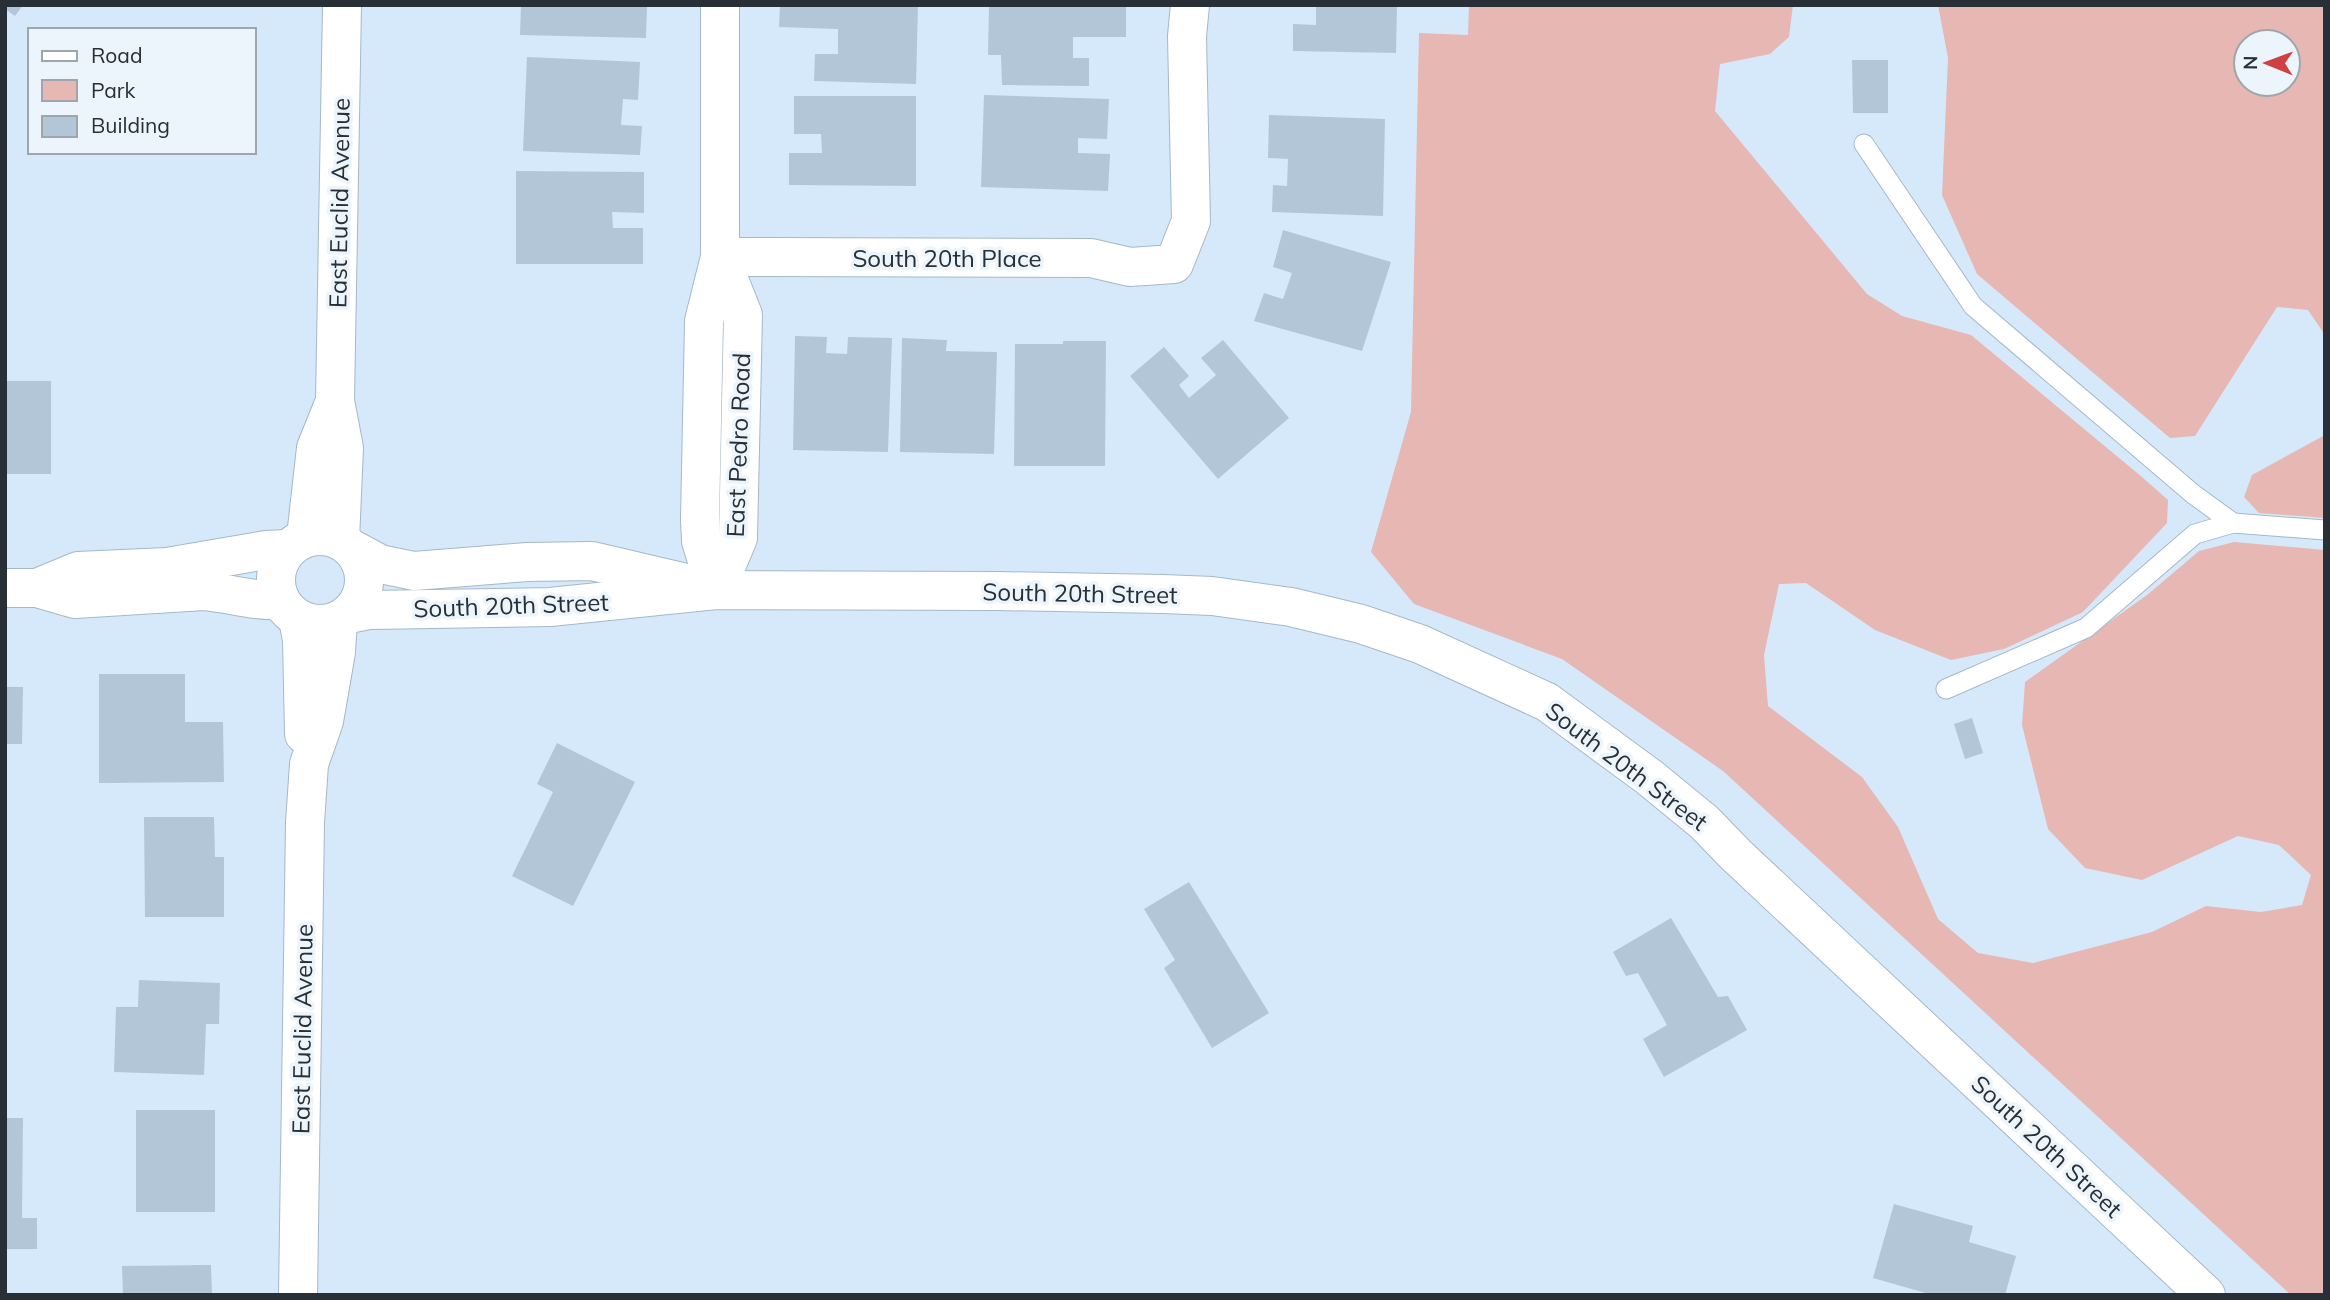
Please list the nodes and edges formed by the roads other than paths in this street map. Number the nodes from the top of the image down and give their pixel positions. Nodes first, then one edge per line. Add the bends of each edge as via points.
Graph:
1 (342, 5) edge
2 (720, 5) edge
3 (1190, 5) edge
4 (1864, 144) dead end
5 (720, 257) junction
6 (2233, 523) junction
7 (2325, 530) edge
8 (321, 544) junction
9 (21, 588) edge
10 (716, 590) junction
11 (289, 609) junction
12 (343, 617) junction
13 (1946, 689) dead end
14 (309, 764) junction
15 (298, 1295) edge
16 (2206, 1295) edge

1 - 8 street, East Euclid Avenue via 335,401 344,448
2 - 5 street, East Pedro Road
3 - 5 street, South 20th Place via 1191,220 1174,264 1130,267 1091,258
4 - 6 lane via 1973,306
5 - 10 street, East Pedro Road via 704,321 701,519 701,541
6 - 7 lane
6 - 13 lane via 2194,534 2085,628
8 - 9 street via 167,567 78,571
8 - 10 street, South 20th Street via 380,565 414,571 592,561
8 - 11 street via 279,560 276,587
8 - 12 street via 360,561 363,589 358,603
9 - 11 street via 75,599 204,591
10 - 12 street, South 20th Street via 550,607 369,610
10 - 16 street, South 20th Street via 1212,596 1291,607 1362,624 1478,669 1547,702 1704,822
11 - 12 street via 311,624
11 - 14 street, East Euclid Avenue via 302,640 303,734
12 - 14 street, East Euclid Avenue via 324,721
14 - 15 street, East Euclid Avenue

